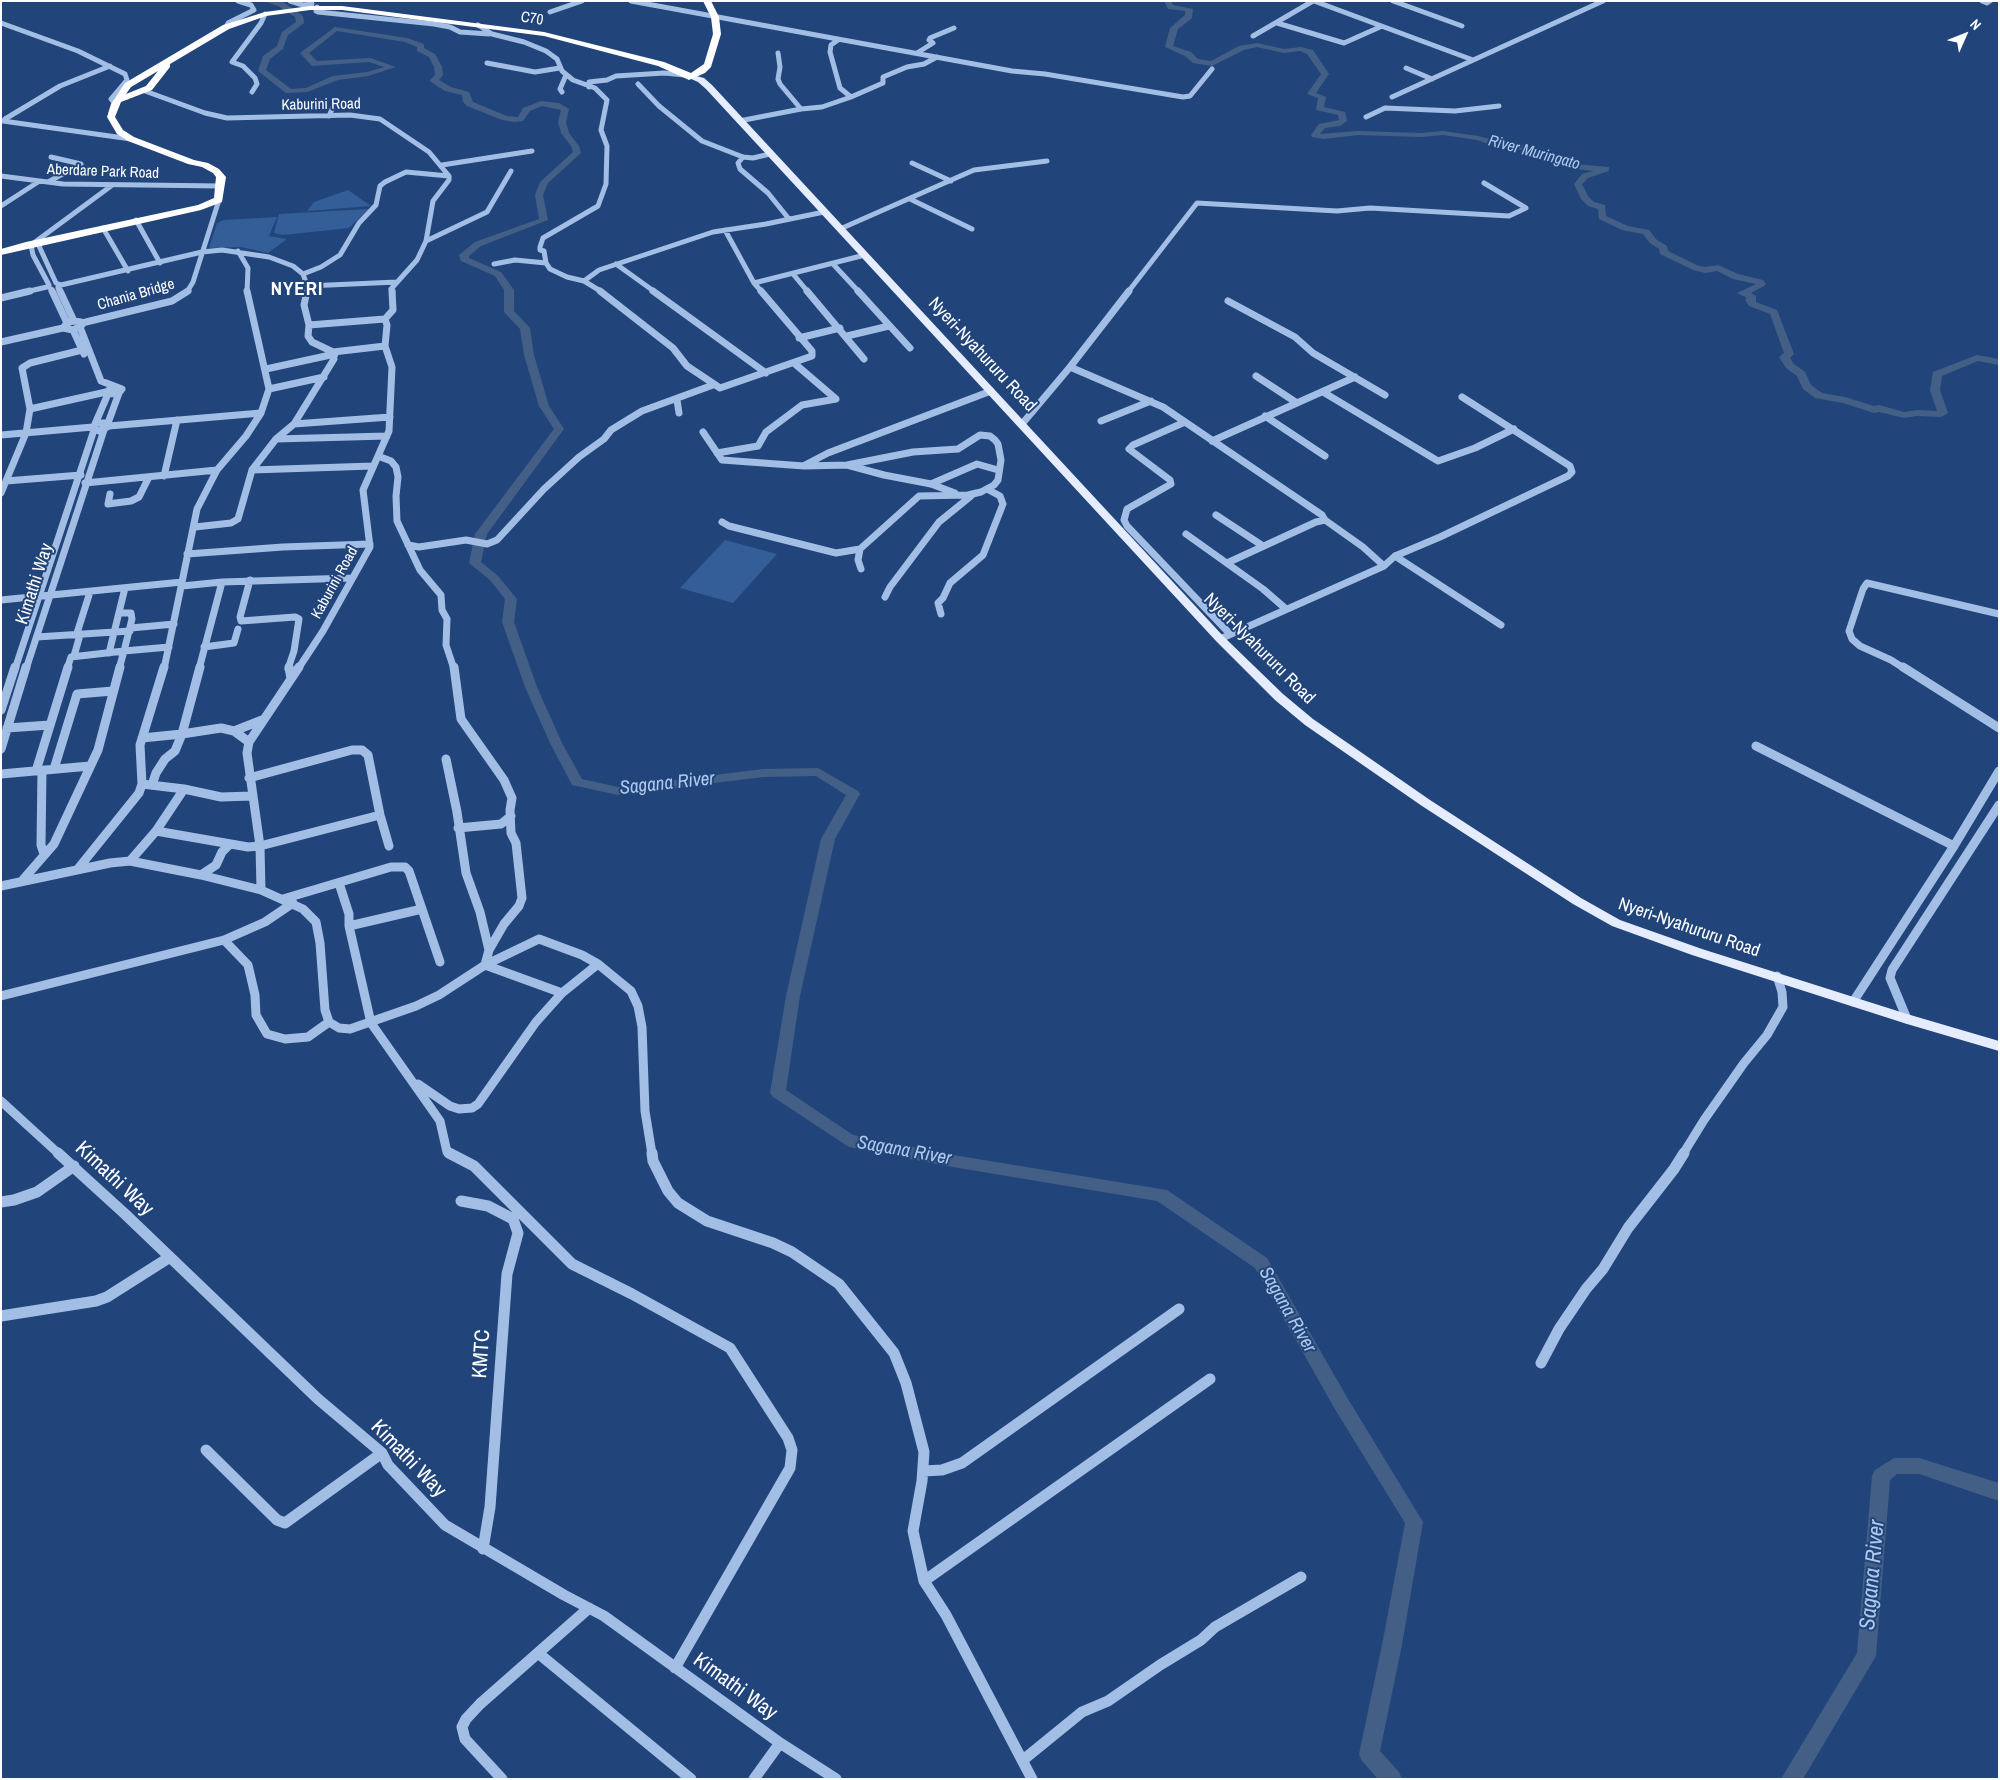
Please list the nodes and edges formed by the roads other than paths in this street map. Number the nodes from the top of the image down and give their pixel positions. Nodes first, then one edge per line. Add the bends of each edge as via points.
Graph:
1 (238, 1) edge
2 (290, 1) edge
3 (582, 1) edge
4 (631, 1) edge
5 (708, 1) edge
6 (1314, 1) edge
7 (1393, 1) edge
8 (1604, 1) edge
9 (1982, 1) edge
10 (1990, 1) edge
11 (313, 5) edge
12 (550, 12) dead end
13 (265, 14) junction
14 (715, 17) junction
15 (1, 23) edge
16 (1277, 23) junction
17 (478, 25) junction
18 (1462, 26) dead end
19 (226, 27) junction
20 (1380, 27) junction
21 (954, 28) dead end
22 (492, 34) junction
23 (1253, 36) dead end
24 (838, 40) junction
25 (778, 53) dead end
26 (917, 53) junction
27 (937, 57) junction
28 (1473, 60) junction
29 (168, 61) junction
30 (487, 63) dead end
31 (110, 66) junction
32 (560, 68) junction
33 (1406, 68) dead end
34 (1212, 69) dead end
35 (566, 75) junction
36 (693, 75) junction
37 (1432, 79) junction
38 (638, 84) dead end
39 (589, 87) junction
40 (145, 91) junction
41 (252, 92) dead end
42 (562, 92) dead end
43 (851, 97) junction
44 (1392, 97) dead end
45 (116, 102) junction
46 (341, 103) dead end
47 (723, 103) junction
48 (1499, 106) dead end
49 (801, 109) junction
50 (1, 112) edge
51 (329, 116) junction
52 (1366, 116) dead end
53 (3, 120) edge
54 (739, 121) junction
55 (131, 140) junction
56 (532, 151) dead end
57 (770, 154) junction
58 (51, 157) dead end
59 (743, 158) junction
60 (1047, 161) dead end
61 (912, 163) dead end
62 (442, 165) junction
63 (511, 171) dead end
64 (1, 176) edge
65 (449, 176) junction
66 (951, 181) junction
67 (38, 182) junction
68 (47, 183) junction
69 (1484, 183) dead end
70 (111, 186) junction
71 (218, 194) junction
72 (910, 199) junction
73 (1, 206) edge
74 (180, 211) junction
75 (824, 212) junction
76 (789, 219) junction
77 (136, 220) junction
78 (210, 227) junction
79 (104, 228) junction
80 (840, 229) junction
81 (972, 229) dead end
82 (725, 230) junction
83 (426, 240) junction
84 (38, 242) junction
85 (238, 251) junction
86 (1, 252) edge
87 (202, 252) junction
88 (865, 256) junction
89 (160, 263) junction
90 (546, 263) junction
91 (494, 264) dead end
92 (616, 264) junction
93 (833, 264) junction
94 (128, 270) junction
95 (303, 274) junction
96 (793, 274) junction
97 (584, 281) junction
98 (397, 282) junction
99 (754, 283) junction
100 (54, 286) junction
101 (307, 286) junction
102 (1, 298) edge
103 (1228, 301) dead end
104 (384, 320) junction
105 (74, 321) junction
106 (65, 325) junction
107 (309, 325) junction
108 (889, 326) junction
109 (78, 327) junction
110 (840, 328) junction
111 (847, 336) junction
112 (799, 338) junction
113 (1, 342) edge
114 (385, 346) junction
115 (910, 348) dead end
116 (82, 350) junction
117 (334, 353) junction
118 (864, 359) dead end
119 (794, 363) junction
120 (1070, 367) junction
121 (266, 368) junction
122 (766, 373) junction
123 (1256, 376) dead end
124 (324, 377) junction
125 (1355, 377) junction
126 (713, 385) junction
127 (269, 389) junction
128 (111, 391) junction
129 (991, 391) junction
130 (1323, 392) junction
131 (1385, 395) dead end
132 (1462, 398) dead end
133 (677, 400) junction
134 (1151, 401) junction
135 (1297, 403) junction
136 (30, 409) junction
137 (261, 412) junction
138 (678, 413) dead end
139 (1265, 416) junction
140 (390, 417) junction
141 (177, 420) junction
142 (1101, 422) dead end
143 (1185, 422) junction
144 (294, 424) junction
145 (1022, 424) junction
146 (107, 426) junction
147 (94, 427) junction
148 (1514, 429) junction
149 (703, 432) dead end
150 (26, 433) junction
151 (1, 435) edge
152 (387, 436) junction
153 (276, 439) junction
154 (1212, 440) junction
155 (716, 453) junction
156 (378, 456) junction
157 (1325, 456) dead end
158 (847, 465) junction
159 (373, 466) junction
160 (804, 466) junction
161 (217, 470) junction
162 (252, 470) junction
163 (998, 470) junction
164 (80, 475) junction
165 (164, 476) junction
166 (149, 477) junction
167 (6, 481) junction
168 (85, 483) junction
169 (932, 484) junction
170 (987, 489) junction
171 (1, 492) edge
172 (110, 494) dead end
173 (971, 495) junction
174 (1216, 515) dead end
175 (1325, 520) junction
176 (722, 522) dead end
177 (195, 527) junction
178 (1186, 534) dead end
179 (370, 544) junction
180 (408, 546) junction
181 (1263, 546) junction
182 (860, 549) junction
183 (188, 554) junction
184 (1395, 556) junction
185 (1227, 563) junction
186 (1384, 566) junction
187 (862, 568) dead end
188 (352, 578) junction
189 (250, 580) junction
190 (222, 582) junction
191 (182, 584) junction
192 (126, 588) junction
193 (90, 592) junction
194 (38, 597) junction
195 (48, 597) junction
196 (885, 597) dead end
197 (1, 600) edge
198 (1286, 609) junction
199 (120, 613) junction
200 (941, 614) dead end
201 (1999, 614) edge
202 (174, 624) junction
203 (1500, 625) dead end
204 (131, 629) junction
205 (238, 629) dead end
206 (115, 631) junction
207 (78, 634) junction
208 (1225, 636) junction
209 (37, 637) junction
210 (204, 646) junction
211 (168, 647) junction
212 (124, 651) junction
213 (109, 652) junction
214 (74, 656) junction
215 (24, 677) junction
216 (12, 678) junction
217 (291, 679) junction
218 (1, 680) edge
219 (113, 691) junction
220 (1, 710) edge
221 (262, 720) junction
222 (50, 725) junction
223 (7, 728) junction
224 (1999, 728) edge
225 (234, 731) junction
226 (182, 734) junction
227 (142, 738) junction
228 (249, 742) junction
229 (1756, 746) dead end
230 (1, 749) edge
231 (446, 759) dead end
232 (90, 766) junction
233 (54, 769) junction
234 (39, 771) junction
235 (1999, 771) edge
236 (1, 774) edge
237 (249, 778) junction
238 (142, 784) junction
239 (152, 784) junction
240 (184, 789) junction
241 (252, 796) junction
242 (1999, 805) edge
243 (380, 815) junction
244 (511, 816) junction
245 (458, 828) junction
246 (156, 831) junction
247 (229, 845) junction
248 (260, 846) junction
249 (389, 846) dead end
250 (1954, 846) junction
251 (44, 854) junction
252 (130, 861) junction
253 (77, 870) junction
254 (201, 875) junction
255 (21, 882) junction
256 (339, 883) junction
257 (1, 886) edge
258 (261, 890) junction
259 (283, 899) junction
260 (293, 903) junction
261 (422, 909) junction
262 (349, 926) junction
263 (224, 940) junction
264 (489, 950) junction
265 (440, 962) dead end
266 (598, 964) junction
267 (485, 965) junction
268 (1777, 976) junction
269 (562, 993) junction
270 (1, 996) edge
271 (1853, 1002) junction
272 (1907, 1019) junction
273 (329, 1022) junction
274 (371, 1023) junction
275 (1999, 1046) edge
276 (412, 1079) junction
277 (1, 1101) edge
278 (74, 1166) junction
279 (461, 1201) dead end
280 (1, 1202) edge
281 (170, 1257) junction
282 (1179, 1309) dead end
283 (1, 1316) edge
284 (1541, 1363) dead end
285 (1210, 1379) dead end
286 (206, 1450) dead end
287 (382, 1454) junction
288 (923, 1471) junction
289 (483, 1549) junction
290 (1301, 1577) dead end
291 (924, 1581) junction
292 (589, 1608) junction
293 (538, 1653) junction
294 (676, 1668) junction
295 (780, 1743) junction
296 (1023, 1760) junction
297 (502, 1779) edge
298 (691, 1779) edge
299 (754, 1779) edge
300 (836, 1779) edge
301 (1032, 1779) edge

1 - 19 street via 254,10
2 - 11 street
3 - 12 street
4 - 14 street
5 - 14 highway
6 - 16 street
6 - 20 street
7 - 18 street
8 - 28 street
9 - 10 street
11 - 13 highway, C70
11 - 17 highway, C70
11 - 22 street via 318,12 434,24 460,32
13 - 19 highway
13 - 41 street via 232,62 243,66 255,78
14 - 24 street
14 - 36 highway via 717,34 708,61
15 - 31 street
16 - 20 street via 1344,43
16 - 23 street
17 - 22 street
17 - 36 highway, C70 via 544,34
19 - 29 highway
20 - 28 street
21 - 26 street via 930,38 933,43
22 - 32 street via 546,51 557,59
24 - 26 street
24 - 43 street via 831,45 830,52 840,88
25 - 49 street via 780,84
26 - 27 street
27 - 34 street via 1012,72 1040,73 1183,97 1190,96
27 - 43 street via 885,76 883,83
28 - 37 street
29 - 40 highway via 158,79
29 - 45 highway via 128,85
30 - 32 street via 535,72
31 - 45 street via 127,78 112,96 111,100
31 - 53 street via 60,86
32 - 35 street
33 - 37 street
35 - 39 street
35 - 42 street via 560,89
36 - 39 street via 616,76 589,82
36 - 47 main road, Nyeri-Nyahururu Road
36 - 47 main road, Nyeri-Nyahururu Road
37 - 44 street
38 - 59 street via 702,141
39 - 90 street via 595,88 607,100 601,130 607,146 606,184 598,206 543,238 540,250 544,251
40 - 45 highway
40 - 51 street, Kaburini Road via 227,118
43 - 49 street via 822,107
45 - 55 highway via 111,118 120,132
46 - 51 street via 333,107
47 - 54 main road, Nyeri-Nyahururu Road
48 - 52 street via 1462,110 1385,108
49 - 54 street
50 - 53 street via 6,116
51 - 62 street, Kaburini Road via 372,117 387,122 430,152
53 - 55 street
54 - 57 main road, Nyeri-Nyahururu Road
55 - 71 highway via 216,171 221,177
56 - 62 street
57 - 59 street
57 - 75 main road, Nyeri-Nyahururu Road
58 - 68 street via 81,164
59 - 76 street via 738,163 740,169 763,188
60 - 66 street via 974,170
61 - 66 street
62 - 65 street, Kaburini Road
63 - 83 street via 487,212
64 - 67 street, Aberdare Park Road
65 - 83 street via 433,201
65 - 95 street via 406,172 380,186 376,205 359,223 340,255
66 - 72 street
67 - 68 street, Aberdare Park Road
67 - 73 street
68 - 70 street, Aberdare Park Road
69 - 120 street via 1526,208 1509,216 1197,203
70 - 71 street, Aberdare Park Road via 204,186
70 - 84 street
71 - 74 highway via 206,203
71 - 74 highway via 200,207
71 - 78 street, Chania Bridge
71 - 78 street, Chania Bridge
72 - 80 street
72 - 81 street
74 - 77 highway
75 - 76 street
75 - 80 main road, Nyeri-Nyahururu Road
76 - 82 street
77 - 79 highway
77 - 89 street
78 - 87 street, Chania Bridge
79 - 84 highway
79 - 94 street
80 - 88 main road, Nyeri-Nyahururu Road
82 - 92 street
82 - 99 street
83 - 98 street via 411,268
84 - 86 highway
84 - 100 street
84 - 100 street via 33,255
85 - 87 street
85 - 95 street via 284,262
85 - 121 street via 248,268 247,296
87 - 89 street
87 - 109 street, Chania Bridge via 190,289 180,299
88 - 93 street
88 - 129 main road, Nyeri-Nyahururu Road
89 - 94 street
90 - 91 street via 515,260
90 - 97 street via 554,272
92 - 97 street via 593,272
92 - 122 street
93 - 96 street
93 - 108 street
94 - 100 street
95 - 101 street
96 - 99 street
96 - 110 street
97 - 126 street via 672,348 686,366
98 - 101 street
98 - 104 street, Kaburini Road via 391,288 393,310
99 - 112 street
100 - 102 street
100 - 105 street
100 - 106 street
101 - 107 street via 304,305
103 - 125 street via 1295,337 1313,353
104 - 107 street
104 - 114 street, Kaburini Road via 387,325
105 - 106 street
105 - 109 street
106 - 109 street
106 - 113 street
107 - 117 street via 308,336 312,342
108 - 111 street
108 - 115 street
109 - 116 street
109 - 128 street via 99,378
110 - 111 street
110 - 112 street
111 - 118 street
112 - 119 street via 812,354
114 - 117 street
114 - 140 street, Kaburini Road via 392,367
116 - 128 street via 96,381
116 - 136 street via 22,368
117 - 121 street
117 - 124 street
119 - 122 street
119 - 155 street via 836,399 802,405 766,432 758,446
120 - 134 street
120 - 145 street
121 - 127 street
122 - 126 street via 724,388
123 - 135 street
124 - 127 street
124 - 144 street
125 - 130 street
125 - 131 street
126 - 133 street
127 - 137 street
128 - 136 street
128 - 146 street, Kimathi Way
128 - 147 street, Kimathi Way
129 - 145 main road, Nyeri-Nyahururu Road
129 - 160 street
130 - 135 street
130 - 148 street via 1438,462
132 - 148 street
133 - 138 street
133 - 180 street via 642,411 611,430 544,489 497,540 487,544 466,540
134 - 142 street
134 - 143 street
135 - 139 street
136 - 150 street
137 - 141 street
137 - 161 street via 246,436
139 - 154 street
139 - 157 street
140 - 144 street
140 - 152 street, Kaburini Road
141 - 146 street
141 - 165 street
143 - 154 street
143 - 208 street via 1129,449 1171,484 1127,509 1124,520
144 - 153 street
145 - 208 main road, Nyeri-Nyahururu Road
146 - 147 street
146 - 168 street, Kimathi Way
147 - 150 street
147 - 164 street, Kimathi Way
148 - 184 street via 1570,466 1572,472
149 - 155 street
150 - 151 street
150 - 167 street
152 - 153 street
152 - 156 street, Kaburini Road
153 - 162 street
154 - 175 street
155 - 160 street via 723,461
156 - 159 street, Kaburini Road
156 - 180 street via 391,461 396,467 396,517
158 - 160 street
158 - 163 street via 912,452 958,449 982,434 990,436 998,444 1001,460
158 - 169 street
159 - 162 street
159 - 179 street, Kaburini Road via 363,490
161 - 165 street
161 - 177 street via 197,509
162 - 177 street via 238,520
163 - 169 street via 977,464
163 - 170 street via 998,480
164 - 167 street
164 - 194 street, Kimathi Way
165 - 166 street
166 - 168 street
166 - 172 street via 139,497 131,501 108,504
167 - 171 street
168 - 195 street, Kimathi Way
169 - 173 street
170 - 173 street
170 - 200 street via 1000,496 1003,504 983,555 950,583 938,603
173 - 182 street via 919,496
173 - 196 street via 939,522
174 - 181 street
175 - 181 street
175 - 186 street
176 - 182 street via 836,553
177 - 183 street
178 - 185 street
179 - 183 street
179 - 188 street, Kaburini Road
180 - 244 street via 420,570 441,595 442,610 447,619 446,645 454,666 461,719 504,780 512,798
181 - 185 street
182 - 187 street via 858,560
183 - 191 street
184 - 186 street
184 - 203 street
185 - 198 street
186 - 198 street
188 - 189 street
188 - 217 street, Kaburini Road via 323,631
189 - 190 street
189 - 217 street via 241,621 299,619 288,668
190 - 191 street
190 - 210 street
191 - 192 street
191 - 202 street
192 - 193 street
192 - 199 street
193 - 195 street
193 - 207 street
194 - 195 street
194 - 197 street
194 - 216 street, Kimathi Way
195 - 209 street, Kimathi Way
198 - 208 street
199 - 204 street via 131,613
199 - 206 street
201 - 224 street via 1867,582 1849,631 1860,646 1891,660
202 - 204 street
202 - 211 street
204 - 206 street
204 - 212 street
205 - 210 street via 234,643
206 - 207 street
206 - 213 street
207 - 209 street
207 - 214 street
208 - 268 main road, Nyeri-Nyahururu Road via 1279,697 1309,722 1426,803 1599,914 1642,934
209 - 215 street, Kimathi Way
210 - 226 street
211 - 212 street
211 - 227 street
212 - 213 street
212 - 219 street
213 - 214 street
214 - 222 street via 69,660
215 - 216 street
215 - 223 street, Kimathi Way
216 - 218 street
216 - 220 street, Kimathi Way
217 - 221 street, Kaburini Road
219 - 232 street via 98,750
219 - 233 street via 77,694
221 - 225 street
221 - 228 street, Kaburini Road
222 - 223 street
222 - 234 street
223 - 230 street, Kimathi Way
225 - 226 street via 221,728
225 - 228 street
226 - 227 street
226 - 239 street via 175,752 165,759
227 - 238 street
228 - 237 street, Kaburini Road
229 - 250 street
231 - 245 street
232 - 233 street
232 - 251 street via 54,844
233 - 234 street
234 - 236 street
234 - 251 street
235 - 250 street
237 - 241 street, Kaburini Road
237 - 243 street via 362,750 368,755
238 - 239 street
238 - 253 street via 139,793
239 - 240 street
240 - 241 street via 221,797
240 - 246 street
241 - 248 street, Kaburini Road
242 - 272 street via 1892,970 1890,978
243 - 248 street
243 - 249 street
244 - 245 street via 501,824
244 - 264 street via 522,898
245 - 264 street via 466,873
246 - 247 street
246 - 252 street
247 - 248 street
247 - 254 street via 216,865
248 - 258 street, Kaburini Road
250 - 271 street
251 - 255 street
252 - 253 street
252 - 254 street
253 - 255 street
254 - 258 street
255 - 257 street
256 - 259 street
256 - 261 street via 391,867 404,867 409,871
256 - 262 street
258 - 259 street
259 - 260 street
260 - 263 street via 265,922
260 - 273 street via 311,915 319,930 325,1010
261 - 262 street
261 - 265 street
262 - 274 street
263 - 270 street
263 - 273 street via 248,964 256,1015 267,1034 285,1039 308,1037
264 - 267 street
266 - 267 street via 539,939
266 - 269 street
266 - 288 street via 631,991 638,1006 642,1027 645,1110 653,1160 668,1191 678,1203 707,1221 792,1252 839,1284 885,1340 901,1367 924,1452
267 - 269 street
267 - 274 street via 439,995
268 - 271 main road, Nyeri-Nyahururu Road
268 - 284 street via 1783,1007 1767,1035 1704,1120 1674,1169 1628,1228 1559,1329
269 - 276 street via 536,1022 472,1108 459,1110 450,1106
271 - 272 main road, Nyeri-Nyahururu Road
272 - 275 main road, Nyeri-Nyahururu Road
273 - 274 street via 339,1028 350,1029
274 - 276 street
276 - 294 street via 440,1122 447,1152 474,1166 572,1264 730,1348 788,1438 792,1450 790,1468
277 - 278 street, Kimathi Way
278 - 280 street via 37,1192
278 - 281 street, Kimathi Way
279 - 289 street, KMTC via 488,1206 513,1219 518,1233 507,1274 490,1507
281 - 283 street via 96,1301
281 - 287 street, Kimathi Way via 318,1399
282 - 288 street via 962,1463 942,1470
285 - 291 street
286 - 287 street via 277,1520 285,1523
287 - 289 street, Kimathi Way via 388,1465 445,1525
288 - 291 street via 913,1531
289 - 292 street, Kimathi Way
290 - 296 street via 1244,1608 1108,1701 1082,1712
291 - 296 street
292 - 293 street
292 - 294 street, Kimathi Way
293 - 297 street via 480,1704 462,1727 465,1740
293 - 298 street
294 - 295 street, Kimathi Way
295 - 299 street
295 - 300 street, Kimathi Way
296 - 301 street

